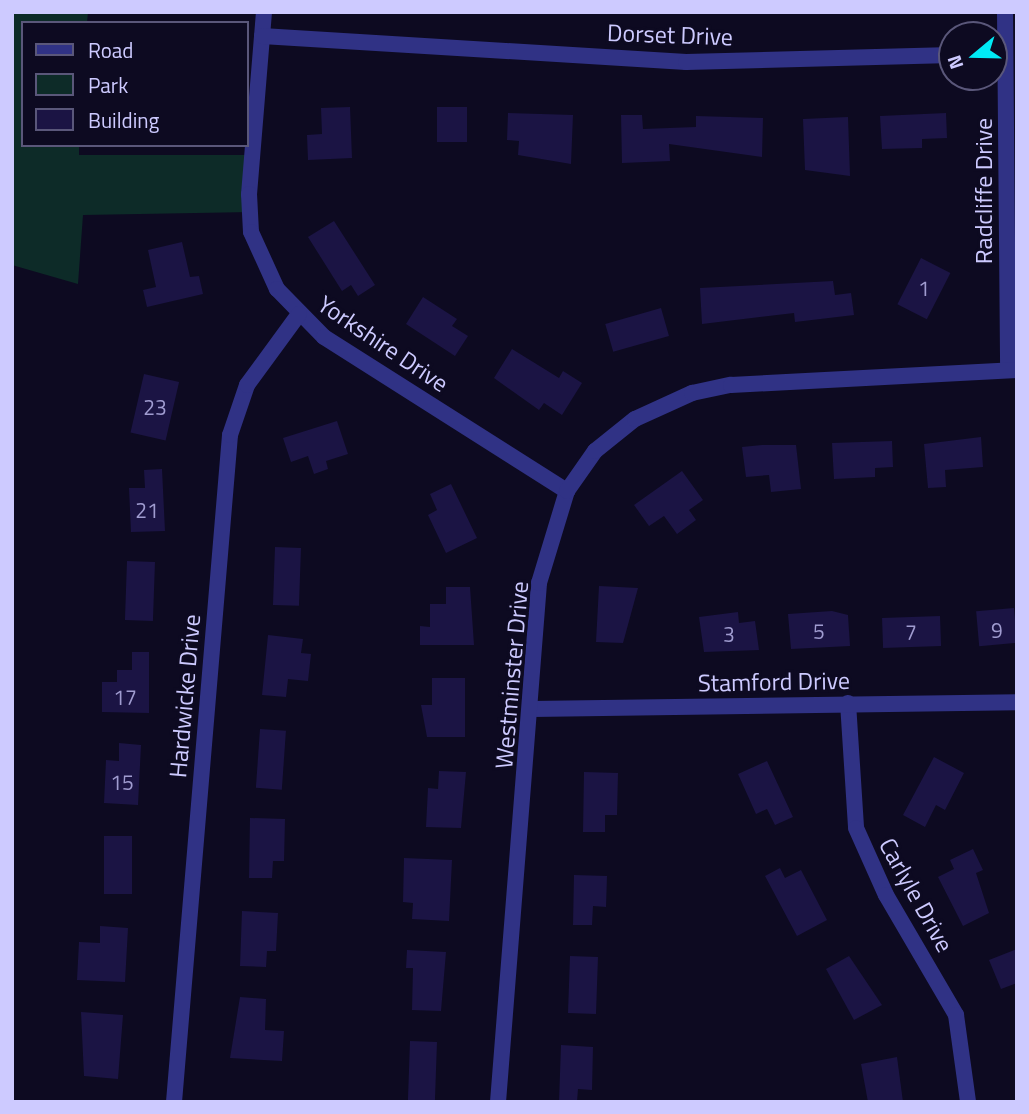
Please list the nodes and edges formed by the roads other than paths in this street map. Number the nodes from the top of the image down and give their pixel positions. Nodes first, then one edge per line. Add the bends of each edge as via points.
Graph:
1 (264, 12) edge
2 (262, 36) junction
3 (938, 55) edge
4 (1001, 91) edge
5 (299, 314) junction
6 (1012, 370) edge
7 (567, 491) junction
8 (1017, 702) edge
9 (848, 703) junction
10 (532, 709) junction
11 (174, 1102) edge
12 (498, 1102) edge
13 (968, 1102) edge

1 - 2 street, Yorkshire Drive
2 - 3 street, Dorset Drive via 686,62
2 - 5 street, Yorkshire Drive via 251,232 276,289
4 - 6 street, Radcliffe Drive
5 - 7 street, Yorkshire Drive via 324,337
5 - 11 street, Hardwicke Drive via 247,385 230,435
6 - 7 street, Westminster Drive via 731,385 692,393 615,435 595,451
7 - 10 street, Westminster Drive via 539,583
8 - 9 street, Stamford Drive
9 - 10 street, Stamford Drive
9 - 13 street, Carlyle Drive via 856,828 886,895 956,1015
10 - 12 street, Westminster Drive

